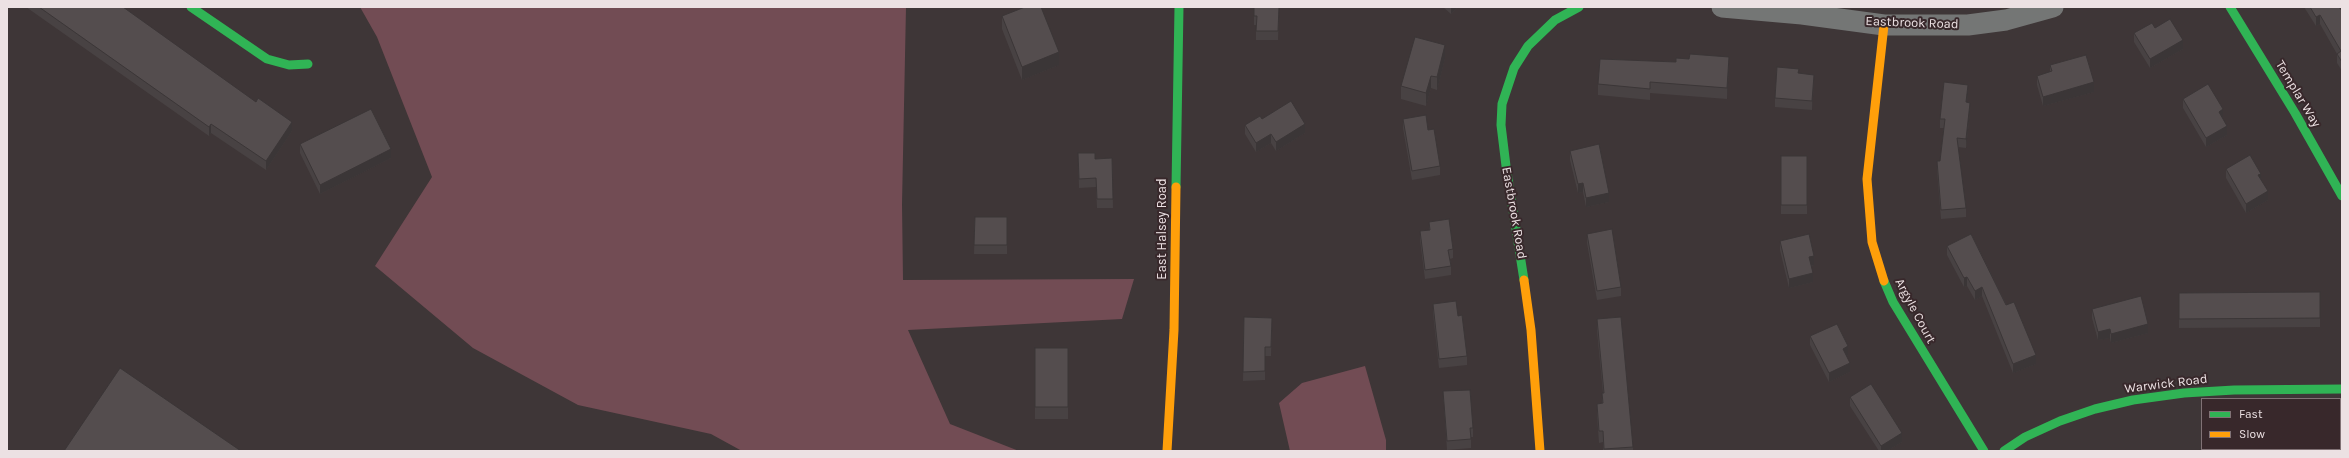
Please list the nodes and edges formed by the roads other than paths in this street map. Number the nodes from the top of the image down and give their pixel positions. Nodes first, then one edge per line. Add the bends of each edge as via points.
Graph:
1 (191, 7) edge
2 (1179, 7) edge
3 (1579, 7) edge
4 (1722, 7) edge
5 (2053, 7) edge
6 (2230, 7) edge
7 (1884, 25) junction
8 (308, 64) dead end
9 (2342, 196) edge
10 (2342, 389) edge
11 (1167, 451) edge
12 (1540, 451) edge
13 (1984, 451) edge
14 (2004, 451) edge

1 - 8 street via 267,59 289,65
2 - 11 street, East Halsey Road via 1174,330
3 - 12 street, Eastbrook Road via 1555,20 1528,46 1514,68 1502,104 1501,125 1506,166 1531,330
4 - 7 street, Eastbrook Road
5 - 7 street, Eastbrook Road via 2006,20 1968,25
6 - 9 street, Templar Way
7 - 13 street, Argyle Court via 1867,179 1872,242 1893,302
10 - 14 street, Warwick Road via 2234,390 2133,400 2060,421 2025,437

